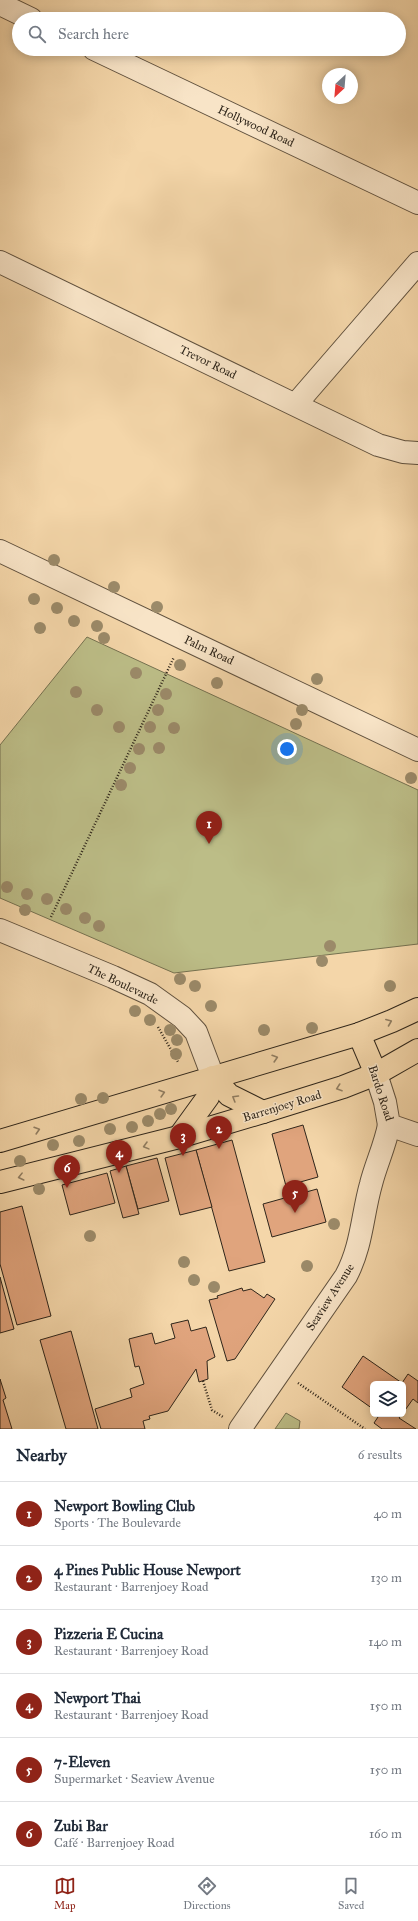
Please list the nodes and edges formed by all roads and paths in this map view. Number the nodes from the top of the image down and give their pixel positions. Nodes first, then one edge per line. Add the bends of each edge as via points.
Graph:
1 (0, 4) edge
2 (17, 12) edge
3 (109, 56) edge
4 (418, 203) edge
5 (0, 262) edge
6 (418, 263) edge
7 (296, 404) junction
8 (418, 453) edge
9 (0, 551) edge
10 (183, 638) junction
11 (418, 750) edge
12 (51, 917) dead end
13 (0, 930) edge
14 (418, 1009) edge
15 (156, 1024) dead end
16 (359, 1034) junction
17 (418, 1050) edge
18 (178, 1062) dead end
19 (376, 1074) junction
20 (212, 1077) junction
21 (263, 1112) junction
22 (389, 1125) junction
23 (418, 1135) edge
24 (179, 1137) junction
25 (0, 1141) edge
26 (0, 1182) edge
27 (281, 1371) junction
28 (203, 1381) dead end
29 (232, 1423) edge
30 (365, 1429) edge

1 - 2 street
3 - 4 street, Hollywood Road
5 - 7 street, Trevor Road
6 - 7 street
7 - 8 street, Trevor Road via 378,445
9 - 10 street, Palm Road
10 - 11 street, Palm Road
10 - 12 path
13 - 20 street, The Boulevarde via 150,994 182,1017 196,1032
16 -> 14 main road
15 - 18 path
16 - 19 main road, Bardo Road
20 -> 16 main road
17 - 19 main road, Barrenjoey Road
19 -> 21 main road, Barrenjoey Road
19 - 22 street, Bardo Road
21 -> 20 main road via 229,1095
20 - 24 main road via 208,1097
25 -> 20 main road
21 - 24 main road, Barrenjoey Road
22 - 23 street, Bardo Road
22 - 27 street, Seaview Avenue via 371,1182 355,1259
24 -> 26 main road, Barrenjoey Road
27 - 29 street, Seaview Avenue
27 - 30 path
28 - 29 path via 212,1410

